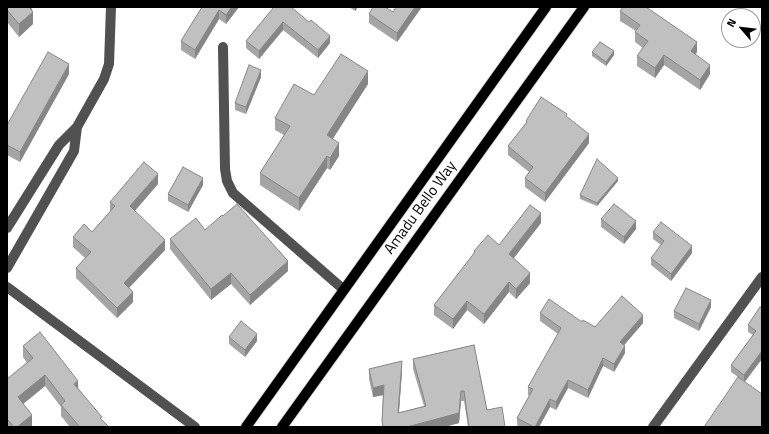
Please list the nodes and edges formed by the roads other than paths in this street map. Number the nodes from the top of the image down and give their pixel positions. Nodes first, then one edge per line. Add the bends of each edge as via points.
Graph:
1 (111, 7) edge
2 (546, 7) edge
3 (584, 7) edge
4 (223, 47) dead end
5 (76, 127) junction
6 (7, 228) edge
7 (7, 268) edge
8 (762, 277) edge
9 (7, 287) edge
10 (343, 289) junction
11 (195, 427) edge
12 (246, 427) edge
13 (282, 427) edge
14 (653, 427) edge

1 - 5 street via 108,64 104,80
2 - 10 main road, Amadu Bello Way
3 - 13 main road, Amadu Bello Way
4 - 10 street via 227,181 234,193
5 - 6 street via 59,145
5 - 7 street via 74,151
8 - 14 street
9 - 11 street
10 - 12 main road, Amadu Bello Way

